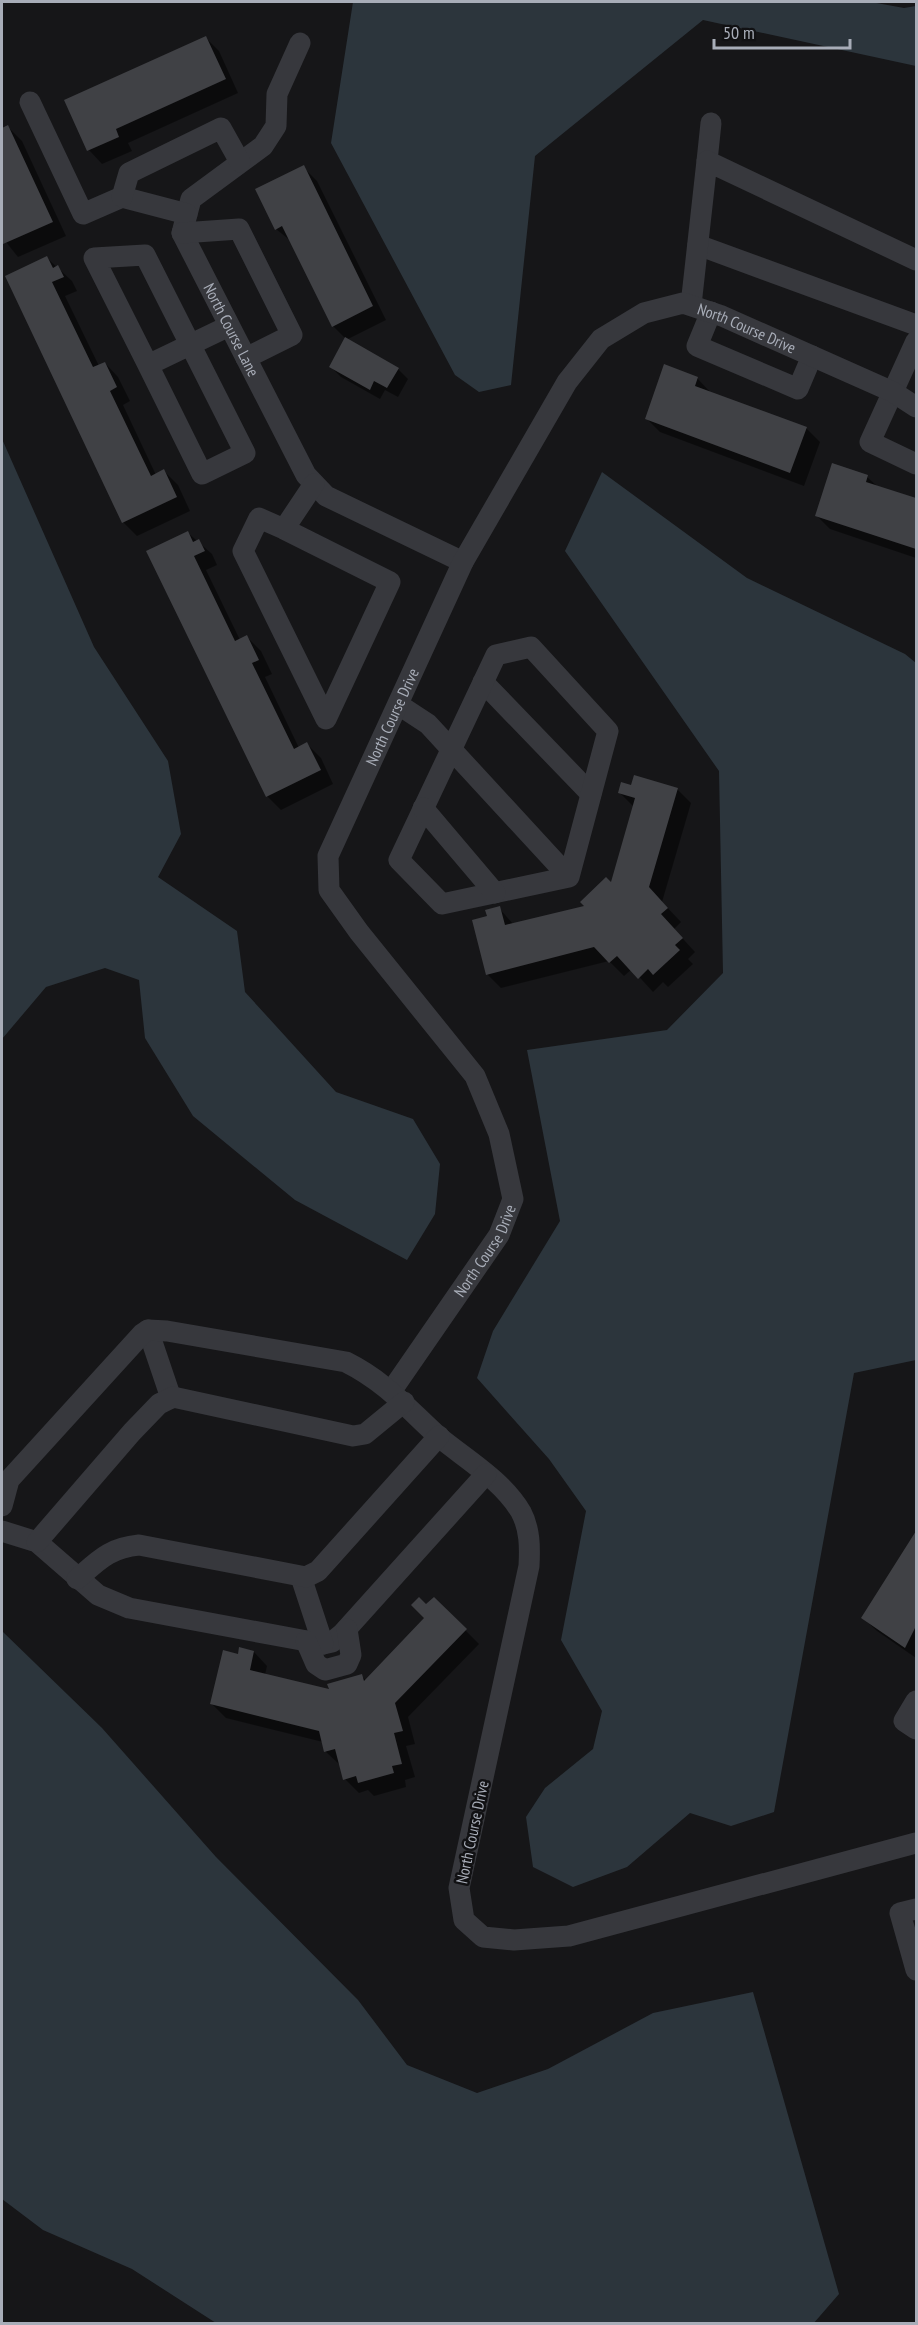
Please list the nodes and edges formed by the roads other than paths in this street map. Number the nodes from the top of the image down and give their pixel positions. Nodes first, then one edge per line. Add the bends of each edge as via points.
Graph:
1 (300, 43) dead end
2 (30, 102) dead end
3 (711, 123) dead end
4 (707, 161) junction
5 (240, 162) junction
6 (122, 197) junction
7 (185, 224) junction
8 (698, 245) junction
9 (916, 260) edge
10 (701, 309) junction
11 (916, 325) edge
12 (229, 326) junction
13 (916, 341) edge
14 (190, 345) junction
15 (812, 356) junction
16 (246, 358) junction
17 (148, 365) junction
18 (893, 392) junction
19 (916, 407) edge
20 (916, 464) edge
21 (314, 484) junction
22 (284, 529) junction
23 (463, 562) junction
24 (483, 682) junction
25 (399, 705) junction
26 (451, 749) junction
27 (591, 794) junction
28 (423, 808) junction
29 (569, 877) junction
30 (495, 893) junction
31 (148, 1330) junction
32 (398, 1396) junction
33 (171, 1398) junction
34 (439, 1436) junction
35 (486, 1474) junction
36 (2, 1506) edge
37 (2, 1531) edge
38 (37, 1542) junction
39 (301, 1577) junction
40 (77, 1579) junction
41 (314, 1643) junction
42 (916, 1701) edge
43 (916, 1729) edge
44 (916, 1843) edge
45 (916, 1909) edge
46 (916, 1970) edge

1 - 5 street via 277,94 276,126 263,146
2 - 6 street via 83,214
3 - 4 street
4 - 8 street
4 - 9 street
5 - 6 street via 221,128 129,173
5 - 7 street via 191,198
6 - 7 street
7 - 12 street, North Course Lane
7 - 16 street via 239,229 292,335
8 - 10 street
8 - 11 street
10 - 15 street, North Course Drive
10 - 15 street via 697,346 798,388
10 - 23 street, North Course Drive via 683,303 644,313 601,339 567,382
12 - 14 street
12 - 16 street, North Course Lane
13 - 18 street
14 - 17 street
14 - 17 street via 145,255 94,258
14 - 17 street via 245,453 202,474
15 - 18 street, North Course Drive
16 - 21 street, North Course Lane via 306,476
18 - 19 street, North Course Drive
18 - 20 street via 870,442
21 - 22 street
21 - 23 street, North Course Lane via 326,496
22 - 22 street via 259,518 243,551 326,719 390,582
23 - 25 street, North Course Drive
24 - 26 street
24 - 27 street
24 - 27 street via 496,655 531,647 608,732
25 - 26 street via 428,724
25 - 32 street, North Course Drive via 328,855 329,890 475,1076 499,1134 513,1199 499,1235
26 - 28 street
26 - 29 street
27 - 29 street
28 - 30 street
28 - 30 street via 399,860 442,904
29 - 30 street
31 - 32 street, North Course Drive via 346,1362 371,1374
31 - 33 street
31 - 36 street via 9,1480
32 - 33 street, North Course Drive via 365,1434 353,1436 190,1398
32 - 34 street, North Course Drive
33 - 38 street via 159,1404 132,1432
34 - 35 street, North Course Drive
34 - 39 street via 318,1571
35 - 41 street via 346,1629 351,1655 347,1664 325,1670 316,1664
35 - 44 street, North Course Drive via 522,1514 530,1541 529,1566 459,1888 464,1920 483,1936 514,1940 569,1936
37 - 38 street
38 - 40 street
39 - 40 street via 139,1545 109,1552
39 - 41 street
40 - 41 street via 129,1608
42 - 43 street via 904,1721
45 - 46 street via 900,1913

